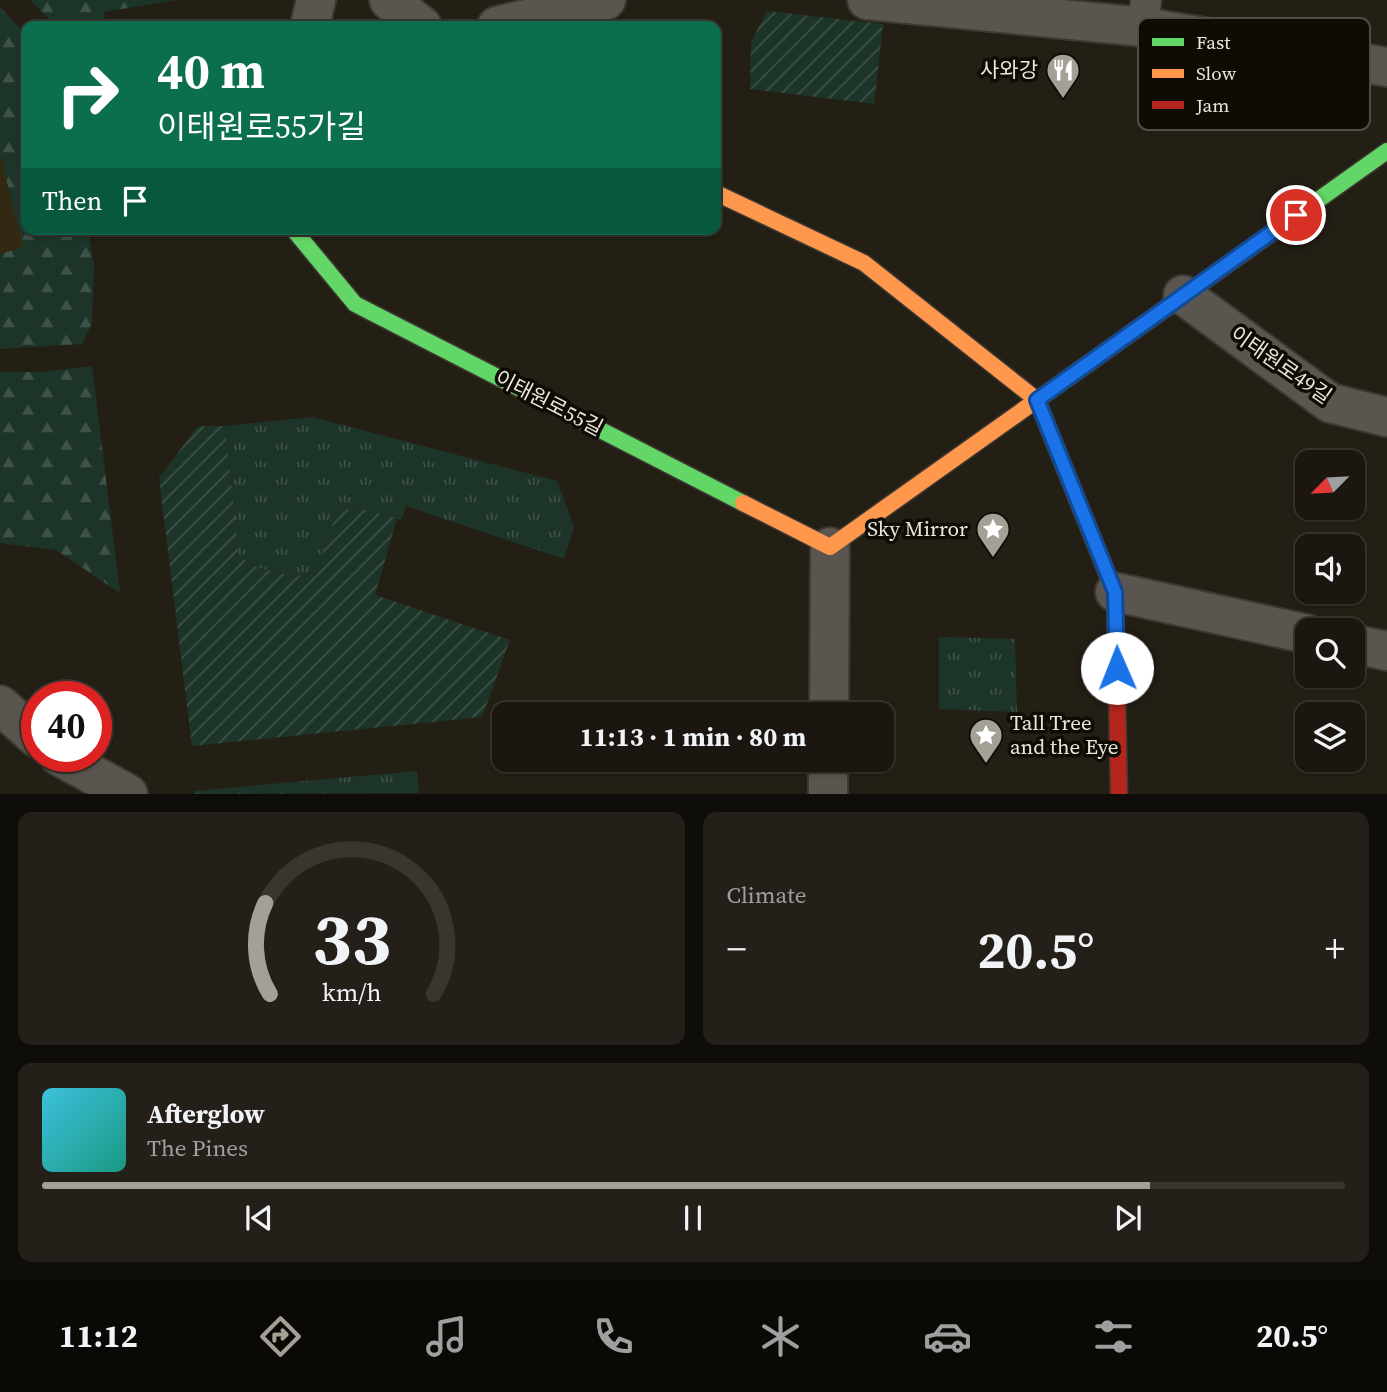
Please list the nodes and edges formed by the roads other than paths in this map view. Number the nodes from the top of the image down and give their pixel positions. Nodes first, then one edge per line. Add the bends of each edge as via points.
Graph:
1 (316, 0) edge
2 (389, 0) edge
3 (606, 0) edge
4 (867, 0) edge
5 (1144, 13) edge
6 (1167, 18) edge
7 (311, 21) edge
8 (416, 21) edge
9 (518, 21) edge
10 (1387, 151) edge
11 (721, 195) edge
12 (298, 235) edge
13 (1183, 295) junction
14 (1037, 400) junction
15 (1387, 416) edge
16 (830, 547) junction
17 (1115, 592) junction
18 (1295, 631) edge
19 (1365, 646) edge
20 (1387, 651) edge
21 (829, 702) edge
22 (0, 705) edge
23 (21, 724) edge
24 (89, 772) edge
25 (828, 772) edge
26 (128, 793) edge
27 (828, 793) edge
28 (1119, 793) edge

1 - 7 street
2 - 8 street
3 - 9 street
4 - 5 street
5 - 6 street
10 - 13 street
11 - 14 street via 864,263
12 - 16 street, 이태원로55길 via 355,304
13 - 14 street
13 - 15 street, 이태원로49길 via 1330,403
14 - 16 street
14 - 17 street
16 - 21 street
17 - 18 street
17 - 28 street
19 - 20 street
22 - 23 street
24 - 26 street
25 - 27 street

